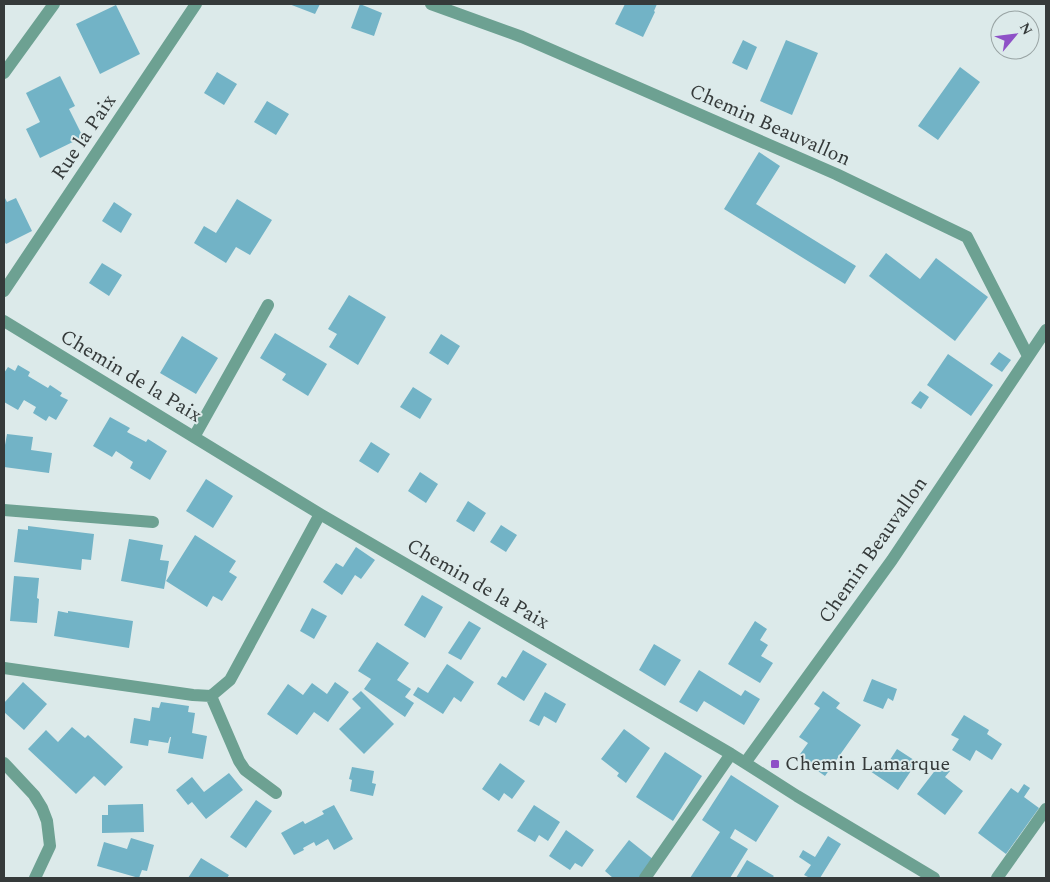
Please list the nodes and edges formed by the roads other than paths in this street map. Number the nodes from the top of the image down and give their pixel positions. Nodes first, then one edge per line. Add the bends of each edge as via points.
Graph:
1 (54, 4) edge
2 (196, 4) edge
3 (431, 4) edge
4 (4, 73) edge
5 (4, 291) edge
6 (268, 305) dead end
7 (4, 321) edge
8 (1046, 330) edge
9 (1028, 356) junction
10 (194, 437) junction
11 (4, 510) edge
12 (320, 514) junction
13 (153, 522) dead end
14 (4, 668) edge
15 (211, 696) junction
16 (731, 754) junction
17 (4, 763) edge
18 (745, 763) junction
19 (276, 793) dead end
20 (1046, 809) edge
21 (35, 878) edge
22 (644, 878) edge
23 (934, 878) edge
24 (997, 878) edge

1 - 4 street
2 - 5 street, Rue la Paix
3 - 9 street, Chemin Beauvallon via 522,37 827,170 967,237
6 - 10 street
7 - 10 street, Chemin de la Paix
8 - 9 street, Chemin Beauvallon
9 - 18 street, Chemin Beauvallon via 892,560
10 - 12 street, Chemin de la Paix
11 - 13 street
12 - 15 street via 230,680
12 - 16 street, Chemin de la Paix
14 - 15 street
15 - 19 street via 245,770
16 - 18 street, Chemin de la Paix
16 - 22 street
17 - 21 street via 34,795 47,821 50,846
18 - 23 street, Chemin de la Paix
20 - 24 street

